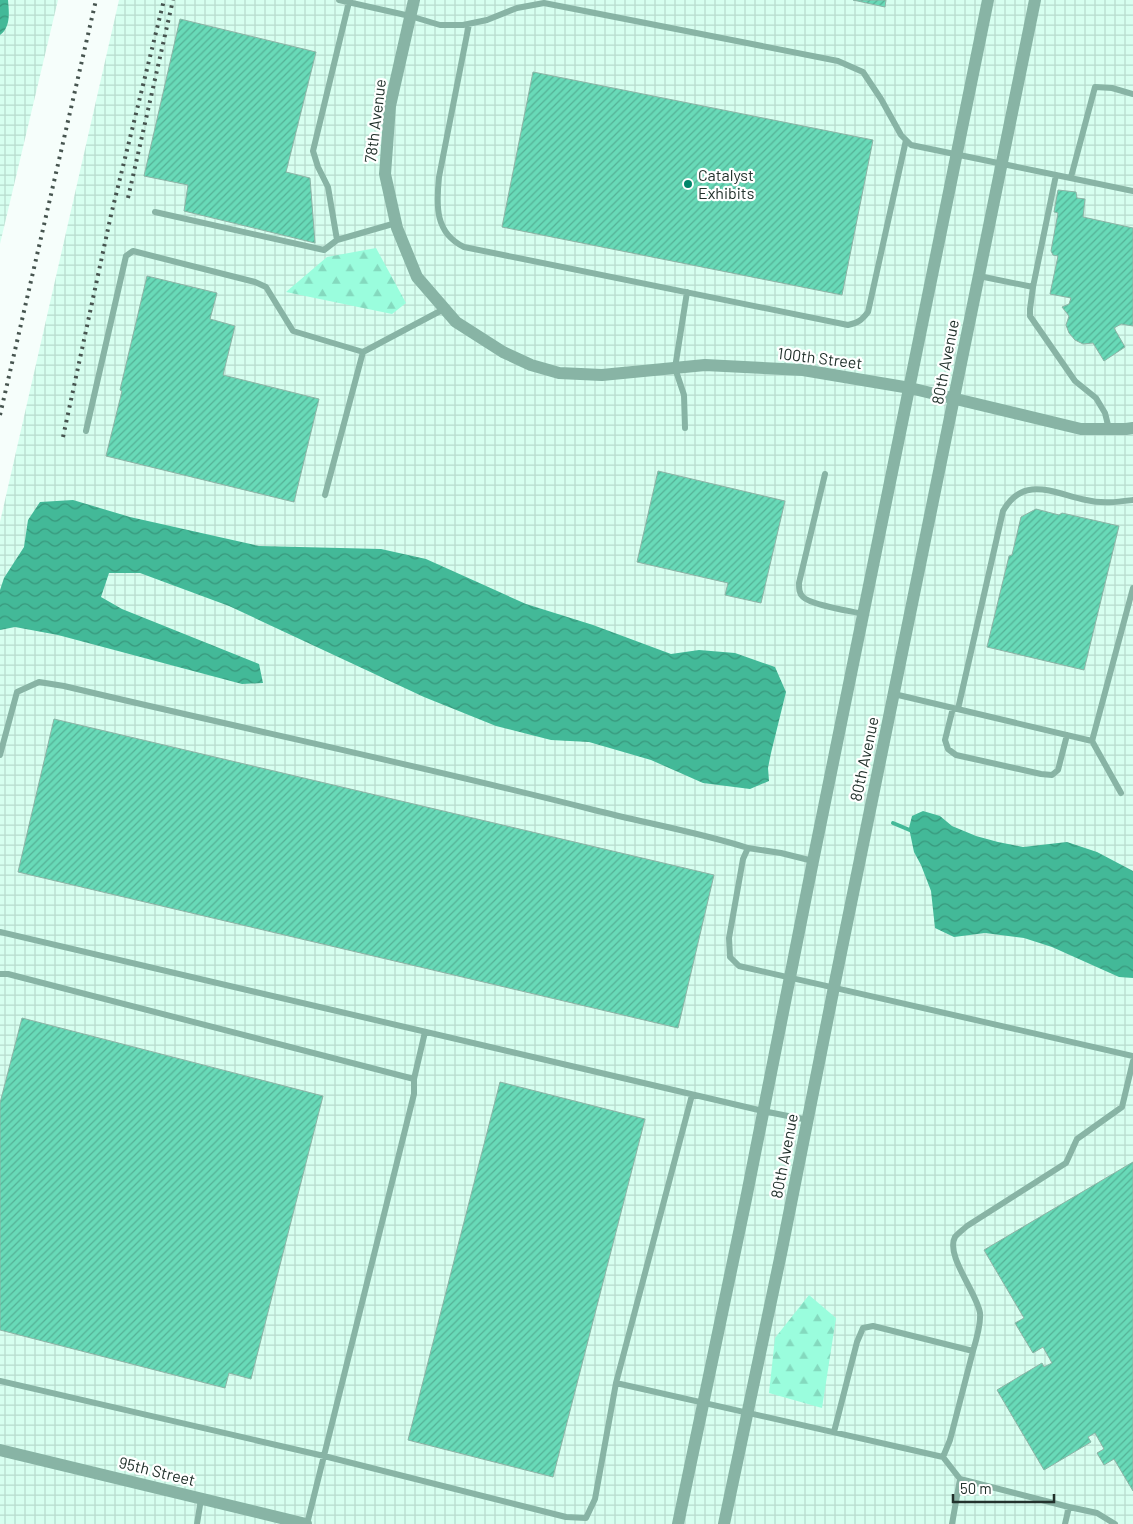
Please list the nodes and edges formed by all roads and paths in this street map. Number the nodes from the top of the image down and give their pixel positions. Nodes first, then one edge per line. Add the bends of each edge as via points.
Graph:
1 (339, 0) edge
2 (414, 0) edge
3 (988, 0) edge
4 (1035, 0) edge
5 (349, 2) junction
6 (410, 16) junction
7 (469, 24) junction
8 (1133, 94) edge
9 (906, 140) junction
10 (957, 155) junction
11 (1002, 164) junction
12 (1056, 175) junction
13 (1071, 177) junction
14 (1133, 191) edge
15 (155, 212) dead end
16 (396, 223) junction
17 (337, 240) junction
18 (979, 276) junction
19 (1033, 287) junction
20 (687, 292) junction
21 (444, 309) junction
22 (363, 352) junction
23 (503, 352) joint
24 (675, 368) junction
25 (910, 388) junction
26 (954, 400) junction
27 (685, 428) dead end
28 (1133, 428) edge
29 (1109, 429) junction
30 (86, 431) dead end
31 (825, 474) dead end
32 (325, 495) dead end
33 (1133, 500) edge
34 (1133, 588) edge
35 (864, 614) junction
36 (894, 694) junction
37 (956, 708) junction
38 (1067, 735) junction
39 (1092, 741) junction
40 (0, 755) edge
41 (1120, 794) dead end
42 (748, 848) junction
43 (813, 862) junction
44 (0, 932) edge
45 (0, 974) edge
46 (790, 978) junction
47 (834, 987) junction
48 (425, 1032) junction
49 (1133, 1056) edge
50 (1133, 1061) edge
51 (414, 1079) junction
52 (692, 1095) junction
53 (763, 1111) junction
54 (808, 1120) junction
55 (973, 1352) junction
56 (0, 1381) edge
57 (616, 1383) junction
58 (703, 1402) junction
59 (748, 1412) junction
60 (834, 1432) junction
61 (0, 1450) edge
62 (324, 1456) junction
63 (943, 1457) junction
64 (960, 1479) junction
65 (201, 1499) junction
66 (1069, 1507) junction
67 (197, 1524) edge
68 (306, 1524) edge
69 (678, 1524) edge
70 (724, 1524) edge
71 (952, 1524) edge
72 (1065, 1524) edge
73 (1116, 1524) edge

1 - 5 lane
2 - 6 street, 78th Avenue
3 - 10 street, 80th Avenue
4 - 11 street, 80th Avenue
5 - 6 lane
5 - 17 lane via 313,151 328,187
6 - 7 lane via 440,25
6 - 16 street, 78th Avenue via 390,106 385,174
7 - 9 lane via 544,3 838,61 862,72
7 - 20 lane via 439,177 440,221 447,235 464,247
8 - 13 lane via 1095,87
9 - 10 lane via 911,145
9 - 20 lane via 868,312 858,323 848,325
10 - 11 lane
10 - 25 street, 80th Avenue
11 - 12 lane
11 - 18 street, 80th Avenue
12 - 13 lane
12 - 19 lane
13 - 14 lane
15 - 17 lane via 324,250
16 - 17 lane
16 - 21 street, 78th Avenue via 417,277
18 - 19 lane
18 - 26 street, 80th Avenue
19 - 29 lane via 1030,316 1075,381 1096,398
20 - 24 lane
21 - 22 lane
21 - 23 street, 78th Avenue via 456,322
22 - 30 lane via 292,331 266,287 255,282 133,251 126,256
22 - 32 lane
23 - 24 street, 100th Street via 559,373 602,375
24 - 25 street, 100th Street via 704,365 803,370
24 - 27 lane via 684,395
25 - 26 street, 100th Street
25 - 35 street, 80th Avenue
26 - 29 street, 100th Street via 1081,429
26 - 36 street, 80th Avenue
28 - 29 street, 100th Street
31 - 35 lane via 799,591 803,598 812,602
33 - 37 lane via 1107,503 1032,488 1009,501 1003,511
34 - 39 lane
35 - 43 street, 80th Avenue
36 - 37 lane
36 - 47 street, 80th Avenue
37 - 38 lane
37 - 38 lane via 945,740 948,749 956,755 1052,775 1058,770
38 - 39 lane
39 - 41 lane
40 - 42 lane via 17,692 39,682 500,786
42 - 43 lane
42 - 46 lane via 743,859 729,938 730,957 739,966
43 - 46 street, 80th Avenue
44 - 48 lane
45 - 51 lane
46 - 47 lane
46 - 53 street, 80th Avenue
47 - 49 lane
47 - 54 street, 80th Avenue
48 - 51 lane
48 - 52 lane
50 - 55 lane via 1122,1107 1077,1140 1066,1163 967,1226 956,1237 953,1246 955,1259 980,1313
51 - 62 lane via 414,1094
52 - 53 lane
52 - 57 lane
53 - 54 lane
53 - 58 street, 80th Avenue
54 - 59 street, 80th Avenue
55 - 60 lane via 873,1326 863,1328
55 - 63 lane
56 - 62 lane
57 - 58 lane
57 - 62 lane via 595,1499 586,1518 566,1517
58 - 59 lane
58 - 69 street, 80th Avenue
59 - 60 lane
59 - 70 street, 80th Avenue
60 - 63 lane
61 - 65 street, 95th Street
62 - 68 lane
63 - 64 lane
64 - 66 lane
64 - 71 lane
65 - 67 lane
65 - 68 street, 95th Street
66 - 72 lane
66 - 73 lane via 1097,1513

